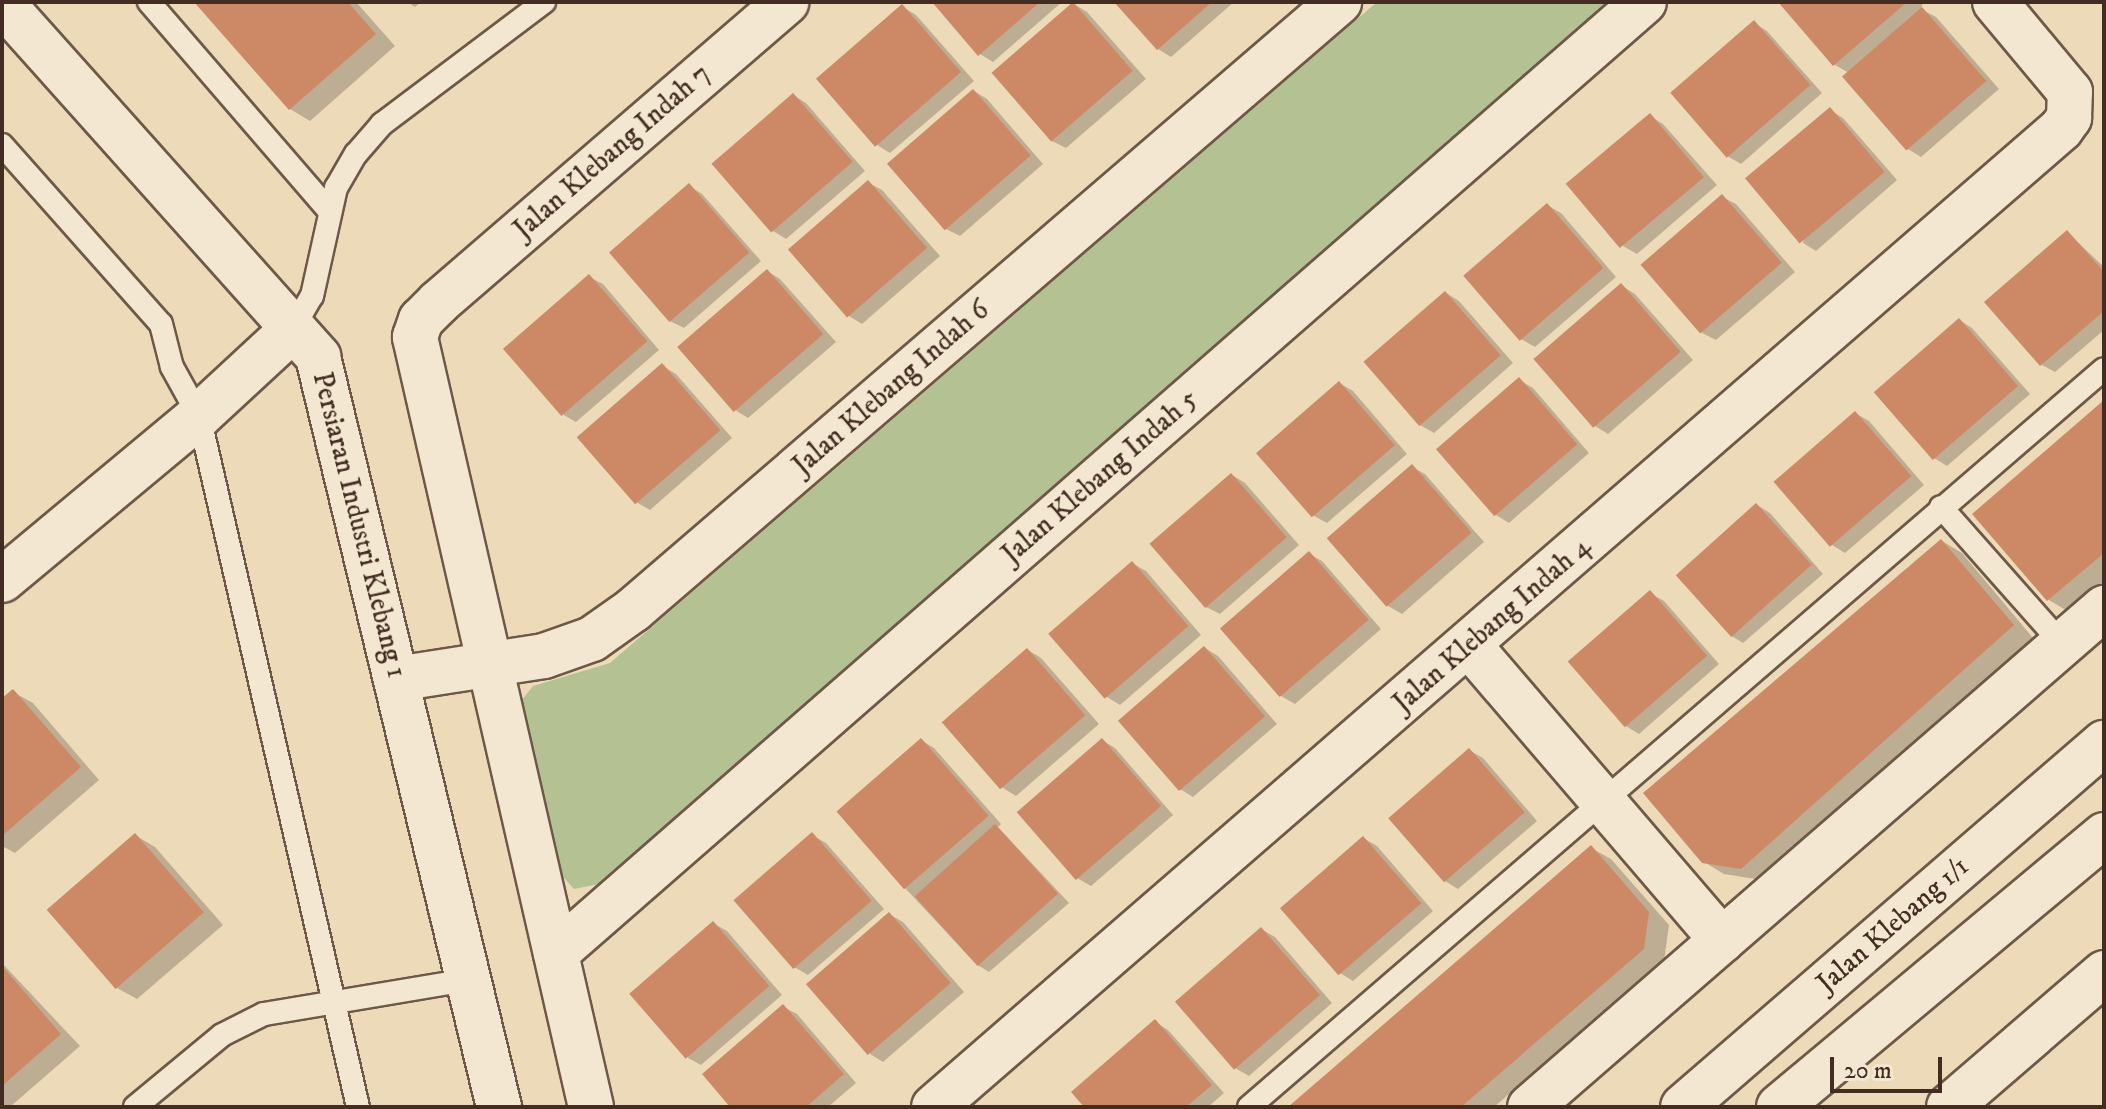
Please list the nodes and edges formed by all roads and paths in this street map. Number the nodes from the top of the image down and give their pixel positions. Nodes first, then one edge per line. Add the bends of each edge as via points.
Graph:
1 (149, 2) edge
2 (544, 2) edge
3 (786, 2) edge
4 (1339, 2) edge
5 (1644, 2) edge
6 (1995, 2) edge
7 (2, 3) edge
8 (2, 145) edge
9 (330, 212) junction
10 (292, 330) junction
11 (2104, 369) edge
12 (199, 416) junction
13 (1941, 507) junction
14 (2, 580) edge
15 (2104, 608) edge
16 (2062, 644) junction
17 (1469, 645) junction
18 (487, 666) junction
19 (396, 679) junction
20 (2104, 743) edge
21 (1604, 802) junction
22 (2104, 835) edge
23 (1722, 940) junction
24 (556, 953) junction
25 (2104, 973) edge
26 (468, 980) junction
27 (330, 1000) junction
28 (135, 1107) edge
29 (358, 1107) edge
30 (499, 1107) edge
31 (591, 1107) edge
32 (934, 1107) edge
33 (1249, 1107) edge
34 (1530, 1107) edge
35 (1683, 1107) edge
36 (1779, 1107) edge
37 (1949, 1107) edge

1 - 9 lane
2 - 9 lane via 382,124 356,154 336,188
3 - 18 street, Jalan Klebang Indah 7 via 421,320 416,346
4 - 18 street, Jalan Klebang Indah 6 via 633,610 592,639 544,656
5 - 24 street, Jalan Klebang Indah 5
6 - 17 street, Jalan Klebang Indah 4 via 2070,92 2069,118
7 - 10 street, Persiaran Industri Klebang 1
8 - 12 lane via 161,324 172,367
9 - 10 lane via 312,296
10 - 12 street
10 - 19 street, Persiaran Industri Klebang 1 via 321,364
11 - 13 lane
12 - 14 street
12 - 27 lane
13 - 16 lane
13 - 21 lane
15 - 16 street
16 - 23 street
17 - 21 street
17 - 32 street, Jalan Klebang Indah 4
18 - 19 street, Jalan Klebang Indah 6
18 - 24 street, Jalan Klebang Indah 7
19 - 26 street, Persiaran Industri Klebang 1
20 - 35 street, Jalan Klebang 1/1
21 - 23 street
21 - 33 lane
22 - 36 street
23 - 34 street
24 - 31 street, Jalan Klebang Indah 7
25 - 37 street
26 - 27 lane
26 - 30 street, Persiaran Industri Klebang 1
27 - 28 lane via 264,1014 222,1035
27 - 29 lane

